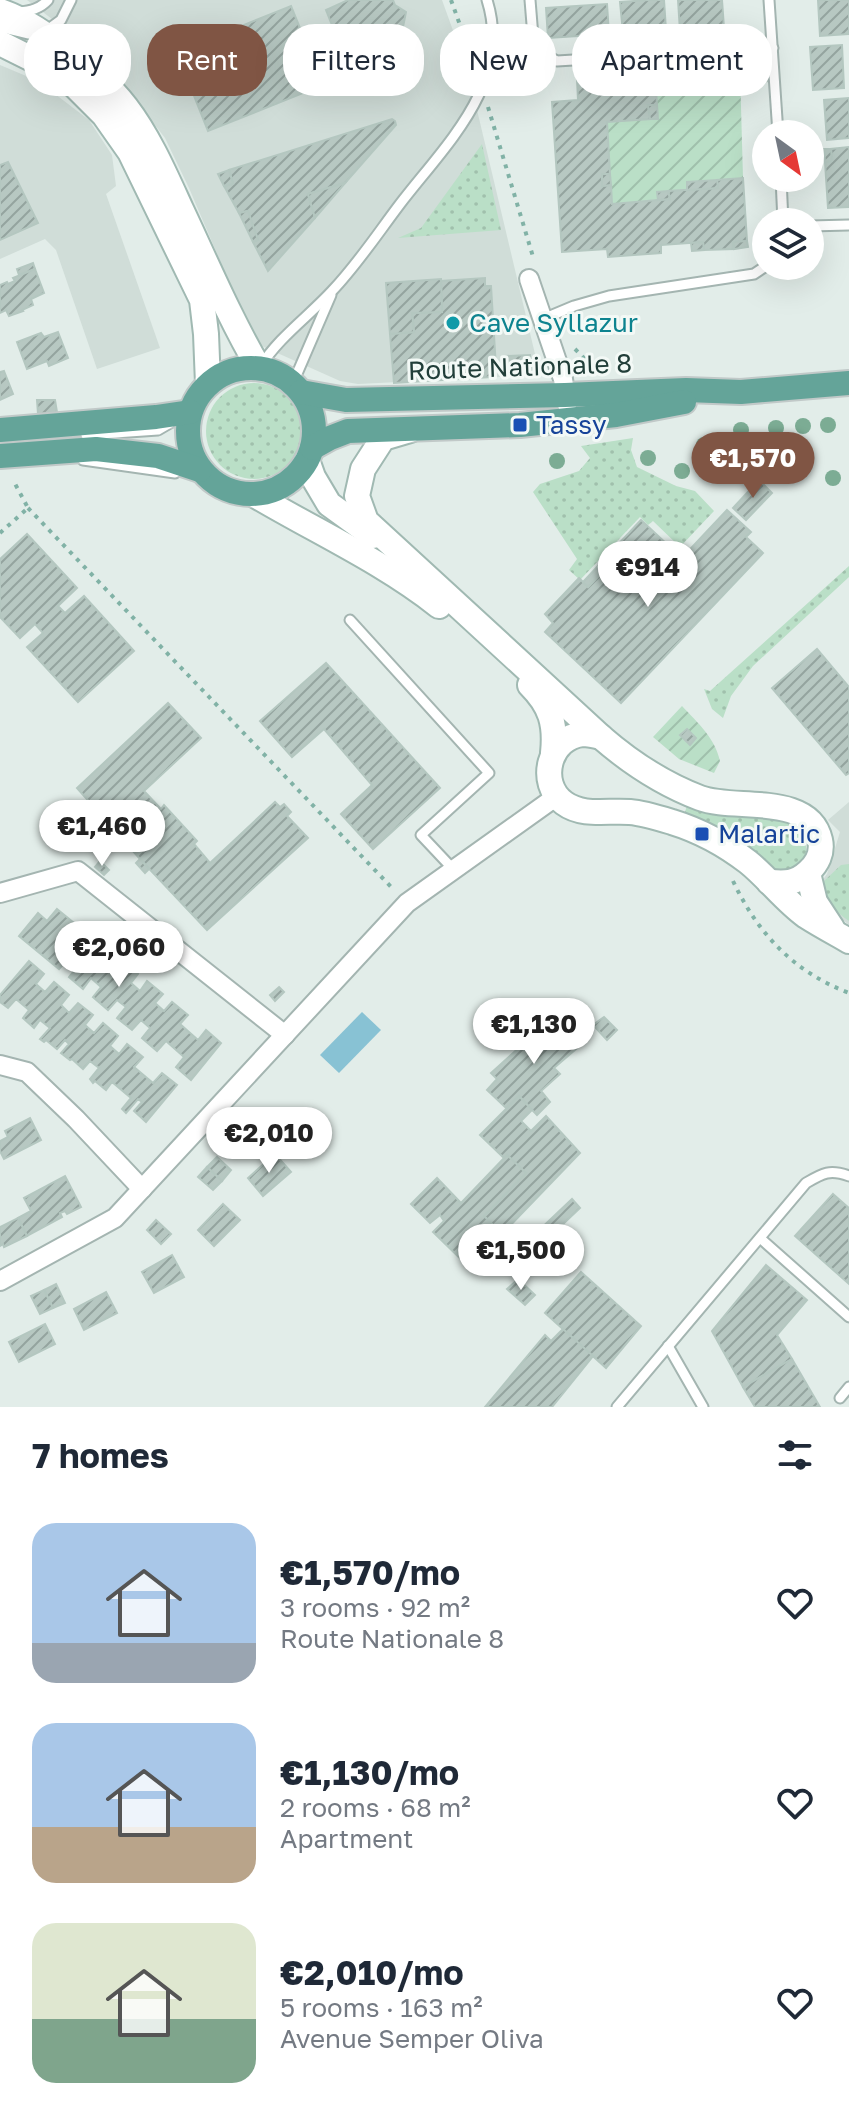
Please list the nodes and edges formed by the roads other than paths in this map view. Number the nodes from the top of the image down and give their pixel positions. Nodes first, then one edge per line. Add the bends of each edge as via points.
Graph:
1 (48, 0) edge
2 (71, 0) edge
3 (487, 0) edge
4 (530, 0) edge
5 (769, 0) edge
6 (1, 17) edge
7 (29, 24) edge
8 (55, 24) edge
9 (0, 43) edge
10 (773, 48) junction
11 (116, 96) edge
12 (777, 120) edge
13 (849, 225) edge
14 (824, 226) edge
15 (532, 272) road end
16 (752, 274) edge
17 (333, 290) junction
18 (543, 319) junction
19 (259, 368) junction
20 (849, 383) edge
21 (208, 384) junction
22 (297, 387) junction
23 (741, 392) junction
24 (565, 395) junction
25 (190, 412) junction
26 (569, 420) junction
27 (413, 429) junction
28 (79, 435) dead end
29 (0, 441) edge
30 (5, 442) edge
31 (310, 454) junction
32 (0, 467) edge
33 (206, 475) junction
34 (253, 494) junction
35 (423, 573) junction
36 (350, 620) dead end
37 (601, 737) junction
38 (553, 753) junction
39 (557, 796) junction
40 (453, 869) junction
41 (808, 873) junction
42 (769, 882) junction
43 (0, 893) edge
44 (842, 937) edge
45 (285, 1035) junction
46 (0, 1065) edge
47 (849, 1176) edge
48 (142, 1189) junction
49 (760, 1238) junction
50 (0, 1281) edge
51 (849, 1317) edge
52 (668, 1346) junction
53 (849, 1387) edge
54 (840, 1398) dead end
55 (617, 1407) edge
56 (703, 1407) edge

1 - 6 lane via 30,11
2 - 8 lane
3 - 17 lane via 494,21 491,61 471,112
4 - 10 lane via 534,49 557,61
5 - 10 lane
6 - 7 street
9 - 21 street via 74,85 130,152 202,300
10 - 12 lane
11 - 19 street via 139,125 164,172
13 - 14 lane
15 - 18 street
16 - 18 lane via 609,296
17 - 19 lane
17 - 22 lane
18 - 24 street
19 - 21 main road via 241,368
19 - 22 main road
20 - 23 main road, Route Nationale 8
21 - 25 main road
22 - 24 main road, Route Nationale 8 via 346,400
22 - 31 main road via 313,418
23 - 24 main road, Route Nationale 8
23 - 26 main road, Route Nationale 8
24 - 26 street
25 - 28 lane via 158,430
25 - 30 main road
25 - 33 main road via 188,442
26 - 27 main road, Route Nationale 8
27 - 31 main road, Route Nationale 8 via 348,431
27 - 35 street via 383,438 363,469 357,496 366,521
29 - 30 lane
30 - 33 main road via 158,456
31 - 34 main road via 285,484
31 - 35 street via 313,477 329,504
32 - 33 lane via 84,459
33 - 34 main road via 224,489
34 - 38 street via 374,561 437,603 544,699 555,730
35 - 37 street
36 - 40 lane via 489,773 421,835
37 - 38 street via 570,738
37 - 41 street via 645,771 704,800 769,806 806,817 821,847
38 - 39 street via 549,781
39 - 40 street
39 - 42 street via 590,812 632,812 673,822 723,845
40 - 45 street via 407,903
41 - 42 street via 790,884
41 - 44 street via 815,902
42 - 44 street via 806,915
43 - 45 street via 78,871
45 - 48 street
46 - 48 street via 27,1072
47 - 49 lane via 823,1173 806,1183
48 - 50 street via 115,1218
49 - 51 lane
49 - 52 lane
52 - 55 lane
52 - 56 lane
53 - 54 lane

